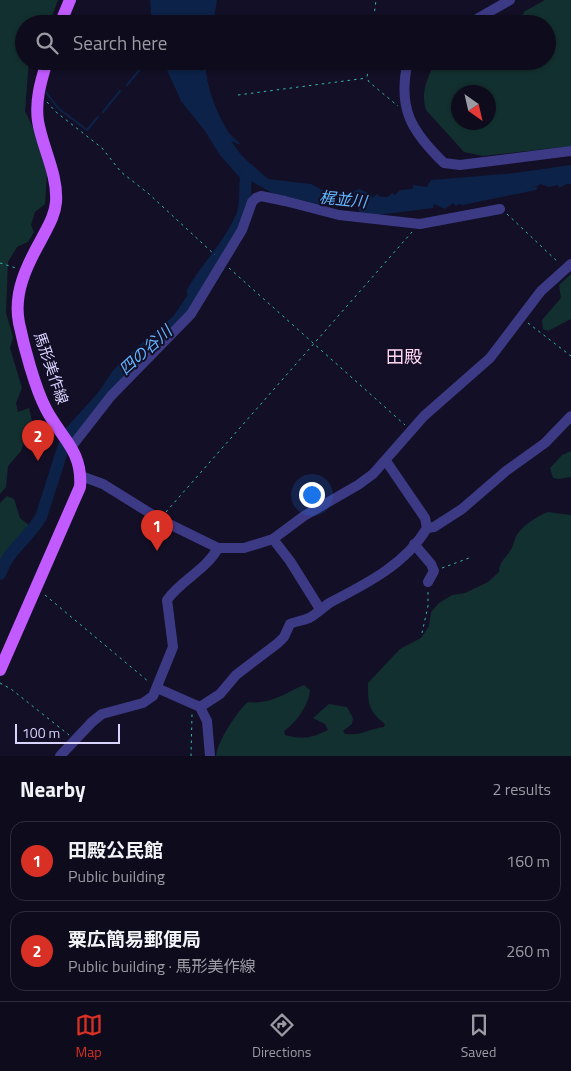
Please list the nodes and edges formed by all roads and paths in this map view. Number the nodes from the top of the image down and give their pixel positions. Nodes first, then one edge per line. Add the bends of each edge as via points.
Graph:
1 (70, 0) edge
2 (376, 0) edge
3 (510, 0) edge
4 (64, 15) edge
5 (374, 15) edge
6 (484, 15) edge
7 (45, 70) edge
8 (368, 70) edge
9 (406, 70) edge
10 (367, 78) junction
11 (38, 95) junction
12 (238, 95) dead end
13 (407, 111) junction
14 (571, 151) edge
15 (500, 209) joint
16 (420, 224) junction
17 (212, 252) dead end
18 (223, 262) junction
19 (0, 263) edge
20 (567, 267) edge
21 (25, 271) junction
22 (521, 318) junction
23 (316, 344) junction
24 (571, 356) edge
25 (571, 416) edge
26 (412, 430) junction
27 (69, 442) junction
28 (386, 461) junction
29 (81, 476) junction
30 (161, 520) junction
31 (427, 528) junction
32 (272, 539) junction
33 (414, 544) junction
34 (218, 548) junction
35 (469, 558) dead end
36 (434, 571) junction
37 (428, 582) joint
38 (36, 589) junction
39 (320, 609) junction
40 (422, 634) dead end
41 (0, 670) edge
42 (0, 683) edge
43 (156, 688) junction
44 (196, 706) junction
45 (75, 740) junction
46 (60, 756) edge
47 (191, 756) edge
48 (210, 756) edge

1 - 4 main road
2 - 5 path
3 - 6 street
7 - 11 main road, 馬形美作線
8 - 10 path
9 - 13 street via 404,84
10 - 12 path
10 - 13 path via 373,87
11 - 17 path via 102,148 121,172
11 - 21 main road, 馬形美作線 via 38,120 56,201 51,222
13 - 14 street via 414,131 435,155 450,165
15 - 16 street
15 - 20 path
16 - 18 street via 339,215 261,196 252,202 242,230
16 - 23 path
18 - 23 path
18 - 27 street via 186,320
19 - 21 path
20 - 22 street via 541,291
21 - 27 main road, 馬形美作線 via 19,291 19,322 46,408
22 - 24 path
22 - 26 street via 490,358
23 - 26 path
23 - 30 path
25 - 31 street via 545,443 458,512
26 - 28 street
27 - 29 main road, 馬形美作線
28 - 31 street via 425,518
28 - 32 street via 358,485 319,506
29 - 30 street via 103,484
29 - 38 main road, 馬形美作線 via 75,502
30 - 34 street
31 - 33 street
32 - 34 street via 244,548
32 - 39 street
33 - 36 street
33 - 39 street via 380,575
34 - 43 street via 206,564 167,600 173,647
35 - 36 path
36 - 37 street
37 - 40 path via 428,606
38 - 41 main road, 馬形美作線
38 - 43 path
39 - 44 street via 309,618 290,624 284,638 236,675 220,694
42 - 45 path
43 - 44 street
43 - 45 street via 153,696 143,703 102,714
44 - 47 path
44 - 48 street via 207,721
45 - 46 street

